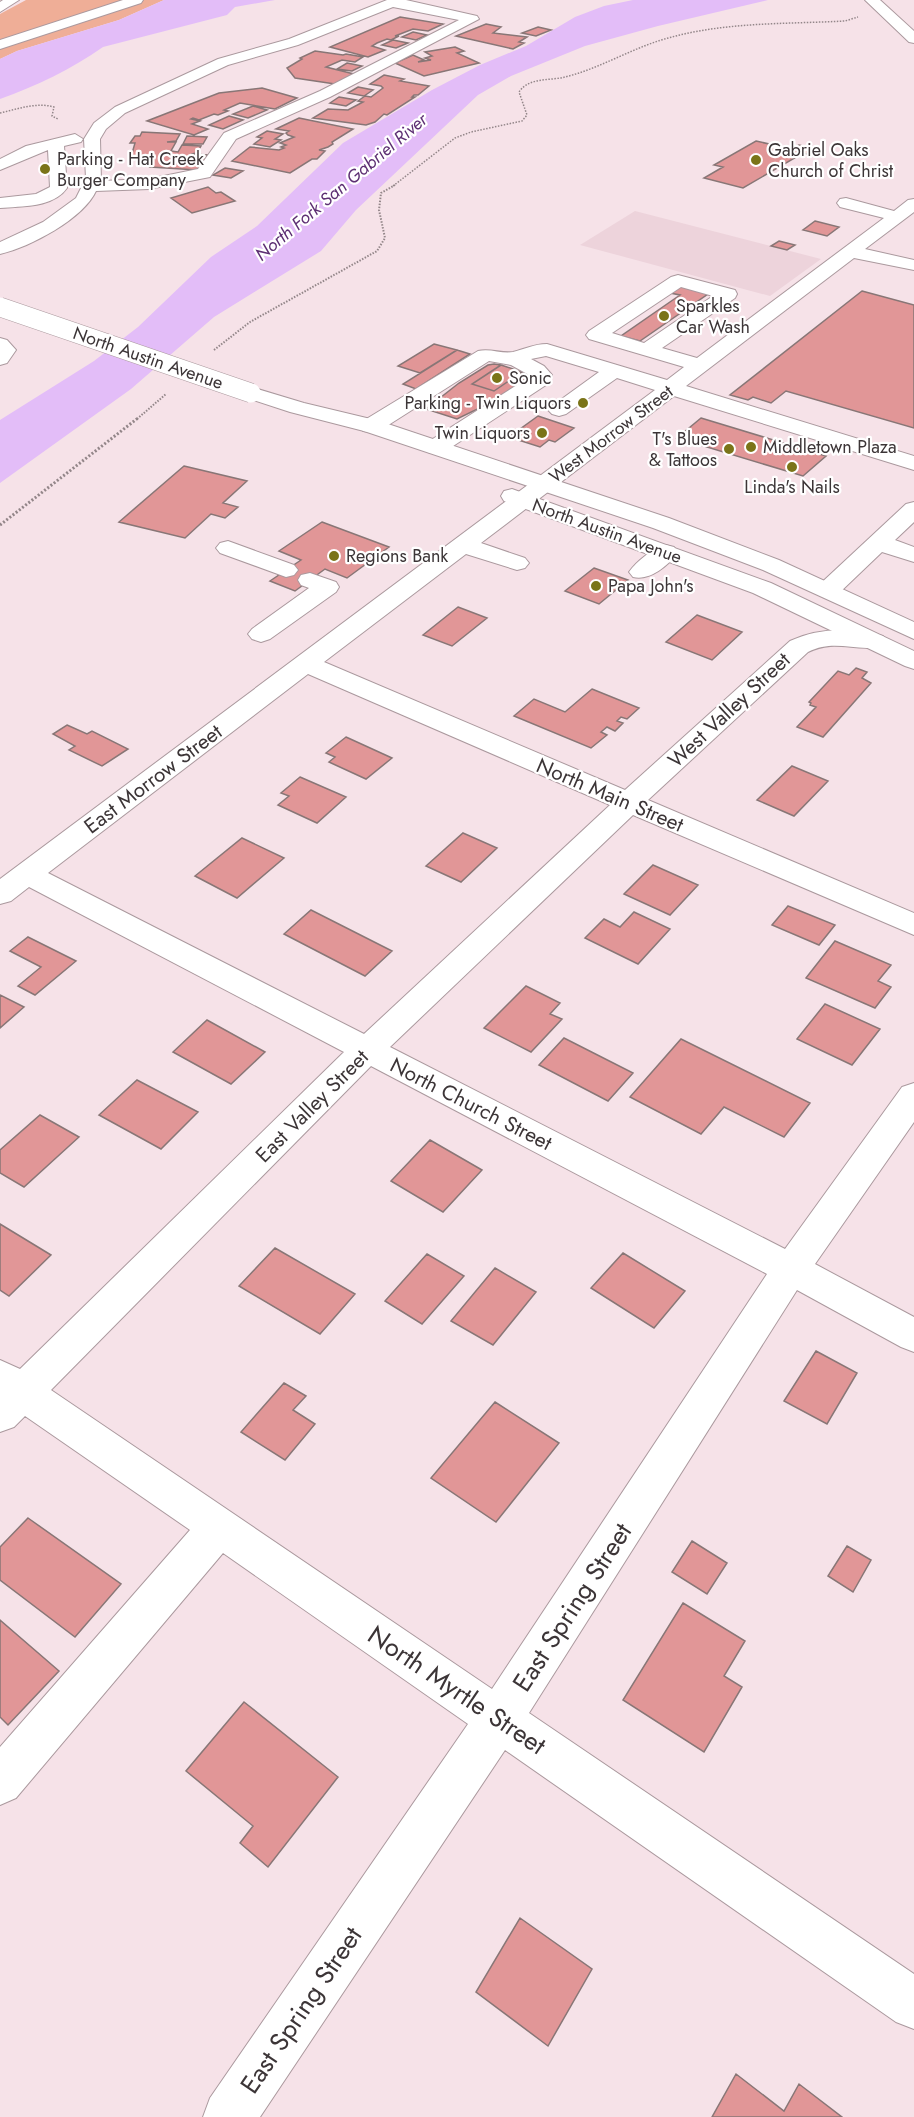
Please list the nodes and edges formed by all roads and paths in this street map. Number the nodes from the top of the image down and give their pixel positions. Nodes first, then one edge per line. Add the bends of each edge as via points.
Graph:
1 (12, 0) edge
2 (136, 0) edge
3 (872, 0) edge
4 (396, 1) edge
5 (0, 8) edge
6 (867, 14) dead end
7 (914, 39) edge
8 (0, 45) edge
9 (0, 113) edge
10 (64, 119) dead end
11 (92, 139) junction
12 (59, 141) junction
13 (0, 165) edge
14 (92, 186) junction
15 (0, 203) edge
16 (846, 203) dead end
17 (906, 211) edge
18 (0, 249) edge
19 (852, 252) junction
20 (914, 265) edge
21 (0, 307) edge
22 (0, 344) edge
23 (648, 351) junction
24 (210, 353) dead end
25 (0, 359) edge
26 (509, 360) junction
27 (701, 366) junction
28 (614, 370) junction
29 (672, 388) junction
30 (171, 390) dead end
31 (297, 408) junction
32 (399, 408) junction
33 (559, 410) dead end
34 (420, 416) dead end
35 (442, 423) dead end
36 (371, 426) junction
37 (463, 430) junction
38 (914, 463) edge
39 (444, 467) junction
40 (544, 484) junction
41 (491, 489) dead end
42 (523, 501) junction
43 (914, 509) edge
44 (0, 525) edge
45 (881, 543) junction
46 (464, 545) junction
47 (228, 548) dead end
48 (666, 552) junction
49 (914, 555) edge
50 (517, 563) dead end
51 (286, 570) dead end
52 (641, 572) dead end
53 (310, 580) dead end
54 (828, 590) junction
55 (914, 631) edge
56 (261, 634) dead end
57 (874, 642) junction
58 (914, 661) edge
59 (307, 664) junction
60 (630, 803) junction
61 (27, 874) junction
62 (0, 894) edge
63 (914, 925) edge
64 (367, 1050) junction
65 (914, 1096) edge
66 (791, 1269) junction
67 (914, 1335) edge
68 (8, 1395) edge
69 (219, 1527) junction
70 (499, 1719) junction
71 (0, 1782) edge
72 (914, 2004) edge
73 (229, 2117) edge

1 - 5 street
2 - 8 street
3 - 7 street
4 - 11 street via 293,42 274,54 165,90 108,118
4 - 14 street via 472,19 324,94 230,136 204,173 149,184
6 - 24 path via 845,21 712,29 671,37 565,77 523,86 519,92 527,115 522,121 453,139 381,194 376,211 385,235 384,244 377,251 250,322
9 - 10 path via 49,105 54,107 52,116
11 - 12 street
11 - 14 street
12 - 13 street
12 - 15 street via 57,191
14 - 18 street via 68,214
16 - 17 street
17 - 19 street, West Morrow Street
19 - 20 street
19 - 27 street, West Morrow Street
21 - 31 street, North Austin Avenue, bridge
22 - 25 street via 6,350
23 - 23 street via 596,335 678,280 728,294
23 - 27 street
26 - 28 street via 535,350 547,350
26 - 32 street via 485,355
26 - 37 street via 532,367 542,375 539,381
27 - 29 street, West Morrow Street
28 - 29 street
28 - 33 street
29 - 38 street
29 - 40 street, West Morrow Street
30 - 44 path
31 - 36 street, North Austin Avenue
31 - 39 street, North Austin Avenue via 348,438
32 - 34 street
32 - 36 street
35 - 37 street
36 - 39 street, North Austin Avenue
37 - 39 street
39 - 40 street, North Austin Avenue
40 - 42 street, West Morrow Street
40 - 54 street, North Austin Avenue via 672,527
41 - 42 street, North Austin Avenue
42 - 46 street, West Morrow Street
42 - 48 street, North Austin Avenue
43 - 45 street
45 - 49 street
45 - 54 street
46 - 50 street
46 - 59 street, West Morrow Street
47 - 51 street
48 - 52 street
48 - 57 street, North Austin Avenue via 762,588
53 - 56 street via 327,586
54 - 55 street, North Austin Avenue
57 - 58 street, North Austin Avenue
57 - 60 street, West Valley Street via 823,638 792,651
59 - 60 street, North Main Street
59 - 61 street, East Morrow Street
60 - 63 street, North Main Street
60 - 64 street, East Valley Street
61 - 62 street, East Morrow Street
61 - 64 street, North Church Street
64 - 66 street, North Church Street
64 - 68 street, East Valley Street
65 - 66 street, East Spring Street
66 - 67 street, North Church Street
66 - 70 street, East Spring Street
68 - 69 street, North Myrtle Street
69 - 70 street, North Myrtle Street
69 - 71 street
70 - 72 street, North Myrtle Street
70 - 73 street, East Spring Street

